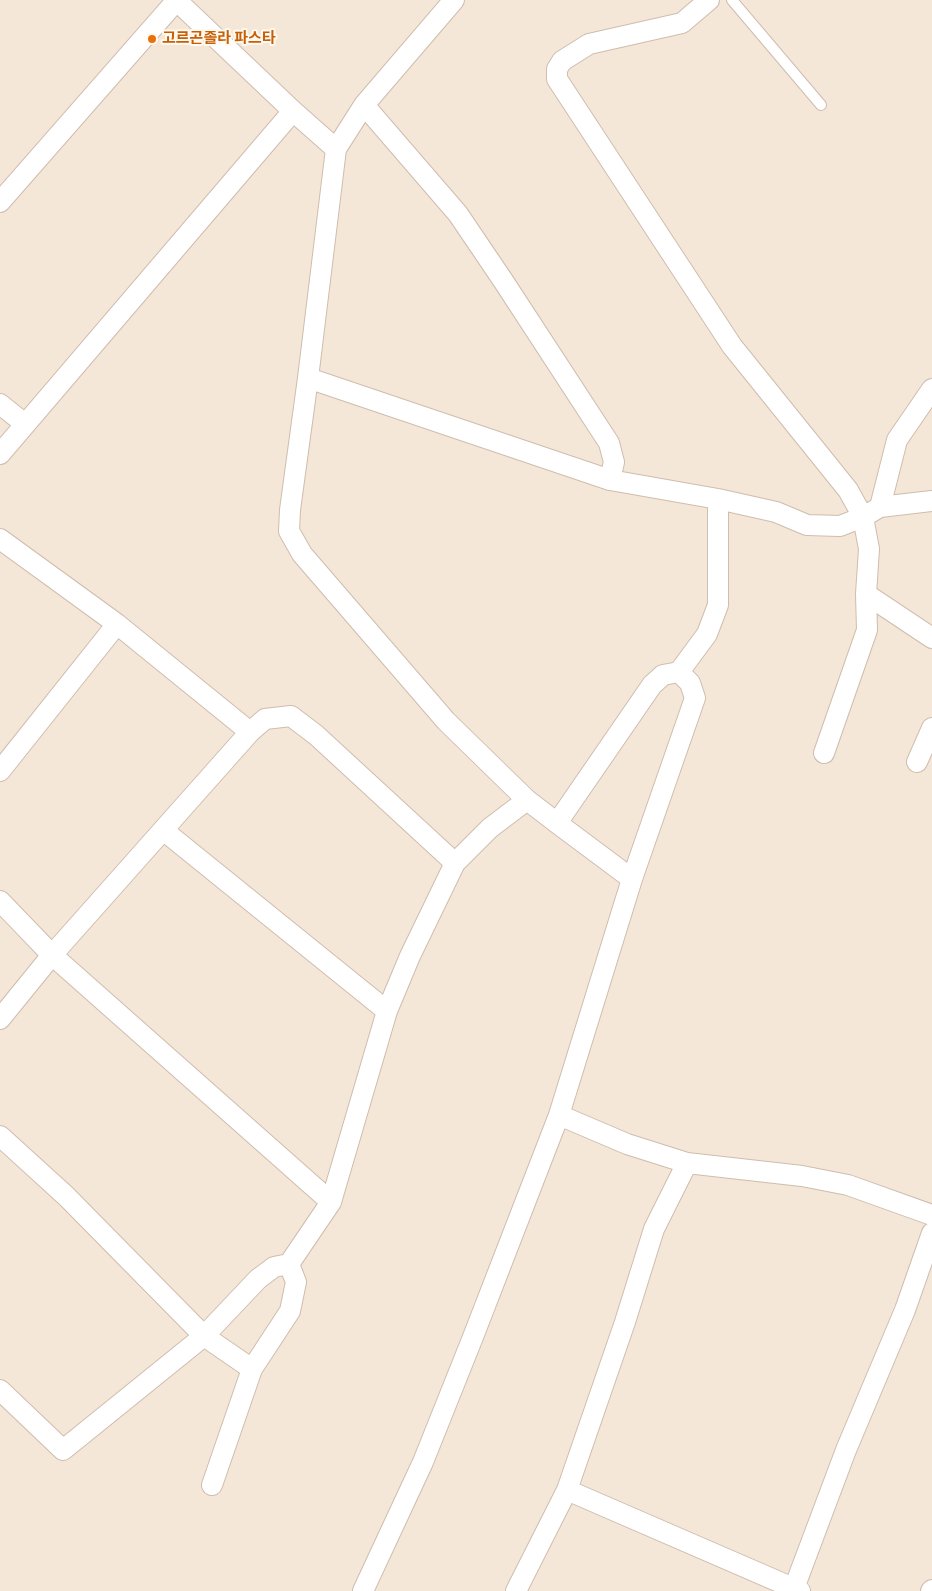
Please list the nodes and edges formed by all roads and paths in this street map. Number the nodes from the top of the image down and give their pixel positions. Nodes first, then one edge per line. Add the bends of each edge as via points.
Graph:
1 (176, 0) edge
2 (454, 0) edge
3 (710, 0) edge
4 (732, 0) edge
5 (364, 105) junction
6 (821, 105) dead end
7 (293, 111) junction
8 (336, 149) junction
9 (0, 202) edge
10 (308, 378) junction
11 (932, 389) edge
12 (0, 404) edge
13 (25, 424) junction
14 (0, 454) edge
15 (610, 480) junction
16 (718, 499) junction
17 (932, 501) edge
18 (872, 512) junction
19 (0, 539) edge
20 (866, 594) junction
21 (117, 624) junction
22 (932, 638) edge
23 (679, 672) junction
24 (932, 728) edge
25 (250, 732) junction
26 (824, 753) dead end
27 (917, 762) dead end
28 (0, 770) edge
29 (527, 800) junction
30 (557, 823) junction
31 (163, 830) junction
32 (455, 862) junction
33 (632, 879) junction
34 (0, 901) edge
35 (52, 954) junction
36 (387, 1011) junction
37 (0, 1019) edge
38 (559, 1115) junction
39 (0, 1136) edge
40 (687, 1163) junction
41 (331, 1202) junction
42 (932, 1215) edge
43 (932, 1234) edge
44 (288, 1264) junction
45 (204, 1336) junction
46 (252, 1370) junction
47 (0, 1390) edge
48 (212, 1485) dead end
49 (567, 1490) junction
50 (796, 1590) edge
51 (363, 1591) edge
52 (516, 1591) edge

1 - 7 street
1 - 9 street
2 - 5 street
3 - 18 street via 682,23 589,44 562,60 558,79 732,346 848,490
4 - 6 lane
5 - 8 street
5 - 15 street via 458,214 504,282 609,443 614,462
7 - 8 street
7 - 13 street
8 - 10 street
10 - 15 street
10 - 29 street via 289,531 302,554 446,721
11 - 18 street via 897,440
12 - 13 street
13 - 14 street
15 - 16 street
16 - 18 street via 776,512 807,525 840,526
16 - 23 street via 718,605 707,634
17 - 18 street
18 - 20 street
19 - 21 street
20 - 22 street
20 - 26 street via 867,630
21 - 25 street
21 - 28 street
23 - 30 street via 663,675 652,685
23 - 33 street via 690,683 695,698
24 - 27 street
25 - 31 street
25 - 32 street via 265,719 291,716
29 - 30 street
29 - 32 street via 490,828
30 - 33 street
31 - 35 street
31 - 36 street
32 - 36 street
33 - 38 street
34 - 35 street
35 - 37 street
35 - 41 street
36 - 41 street
38 - 40 street via 627,1144
38 - 51 street via 423,1462
39 - 45 street via 66,1196
40 - 42 street via 802,1176 848,1185
40 - 49 street via 654,1229
41 - 44 street
43 - 50 street via 905,1310 846,1450
44 - 45 street via 274,1267 258,1279
44 - 46 street via 296,1282 290,1311
45 - 46 street
45 - 47 street via 63,1450
46 - 48 street
49 - 50 street
49 - 52 street

